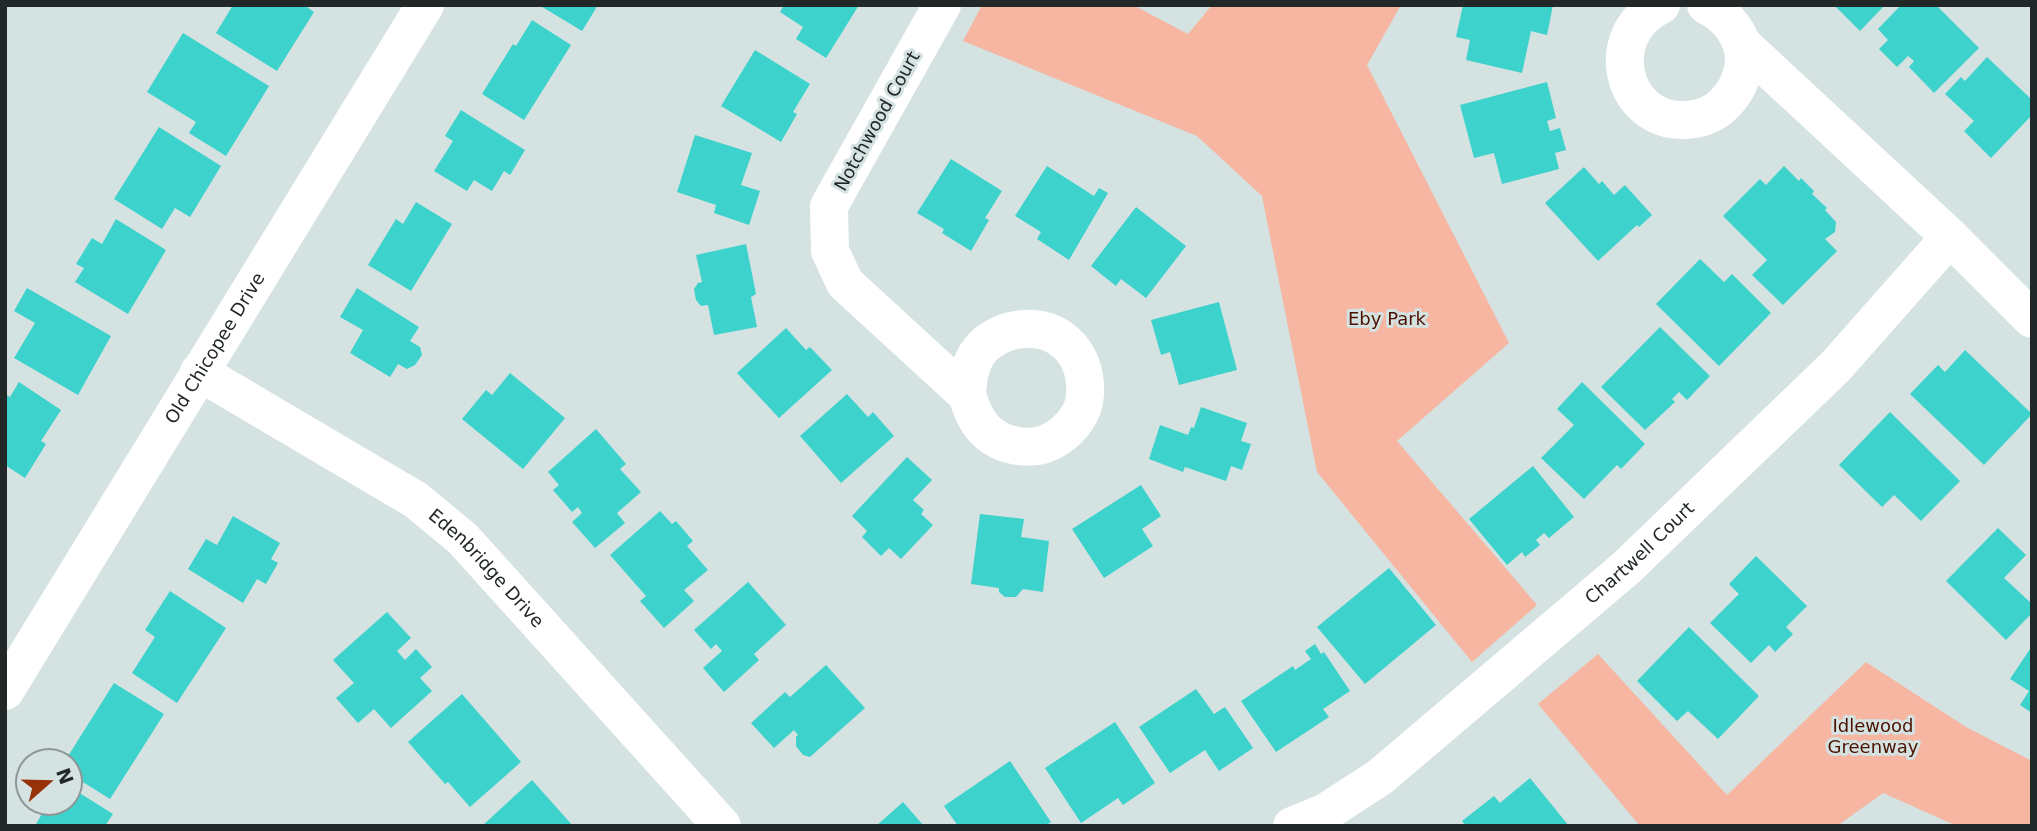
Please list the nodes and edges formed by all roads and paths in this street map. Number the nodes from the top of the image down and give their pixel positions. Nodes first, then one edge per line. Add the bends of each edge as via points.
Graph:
1 (425, 5) edge
2 (942, 5) edge
3 (1661, 5) edge
4 (1706, 5) edge
5 (1742, 44) junction
6 (1950, 237) junction
7 (2032, 319) edge
8 (199, 372) junction
9 (967, 395) dead end
10 (5, 691) edge
11 (722, 826) edge
12 (1292, 826) edge

1 - 8 street, Old Chicopee Drive
2 - 9 street, Notchwood Court via 829,206 830,251 845,283
3 - 5 street via 1637,21 1623,60 1633,91 1656,114 1675,120 1697,119 1719,109 1741,80
4 - 5 street via 1732,25
5 - 6 street
6 - 7 street
6 - 12 street, Chartwell Court via 1836,366 1626,568 1380,777 1326,812
8 - 10 street, Old Chicopee Drive
8 - 11 street, Edenbridge Drive via 416,500 463,539

